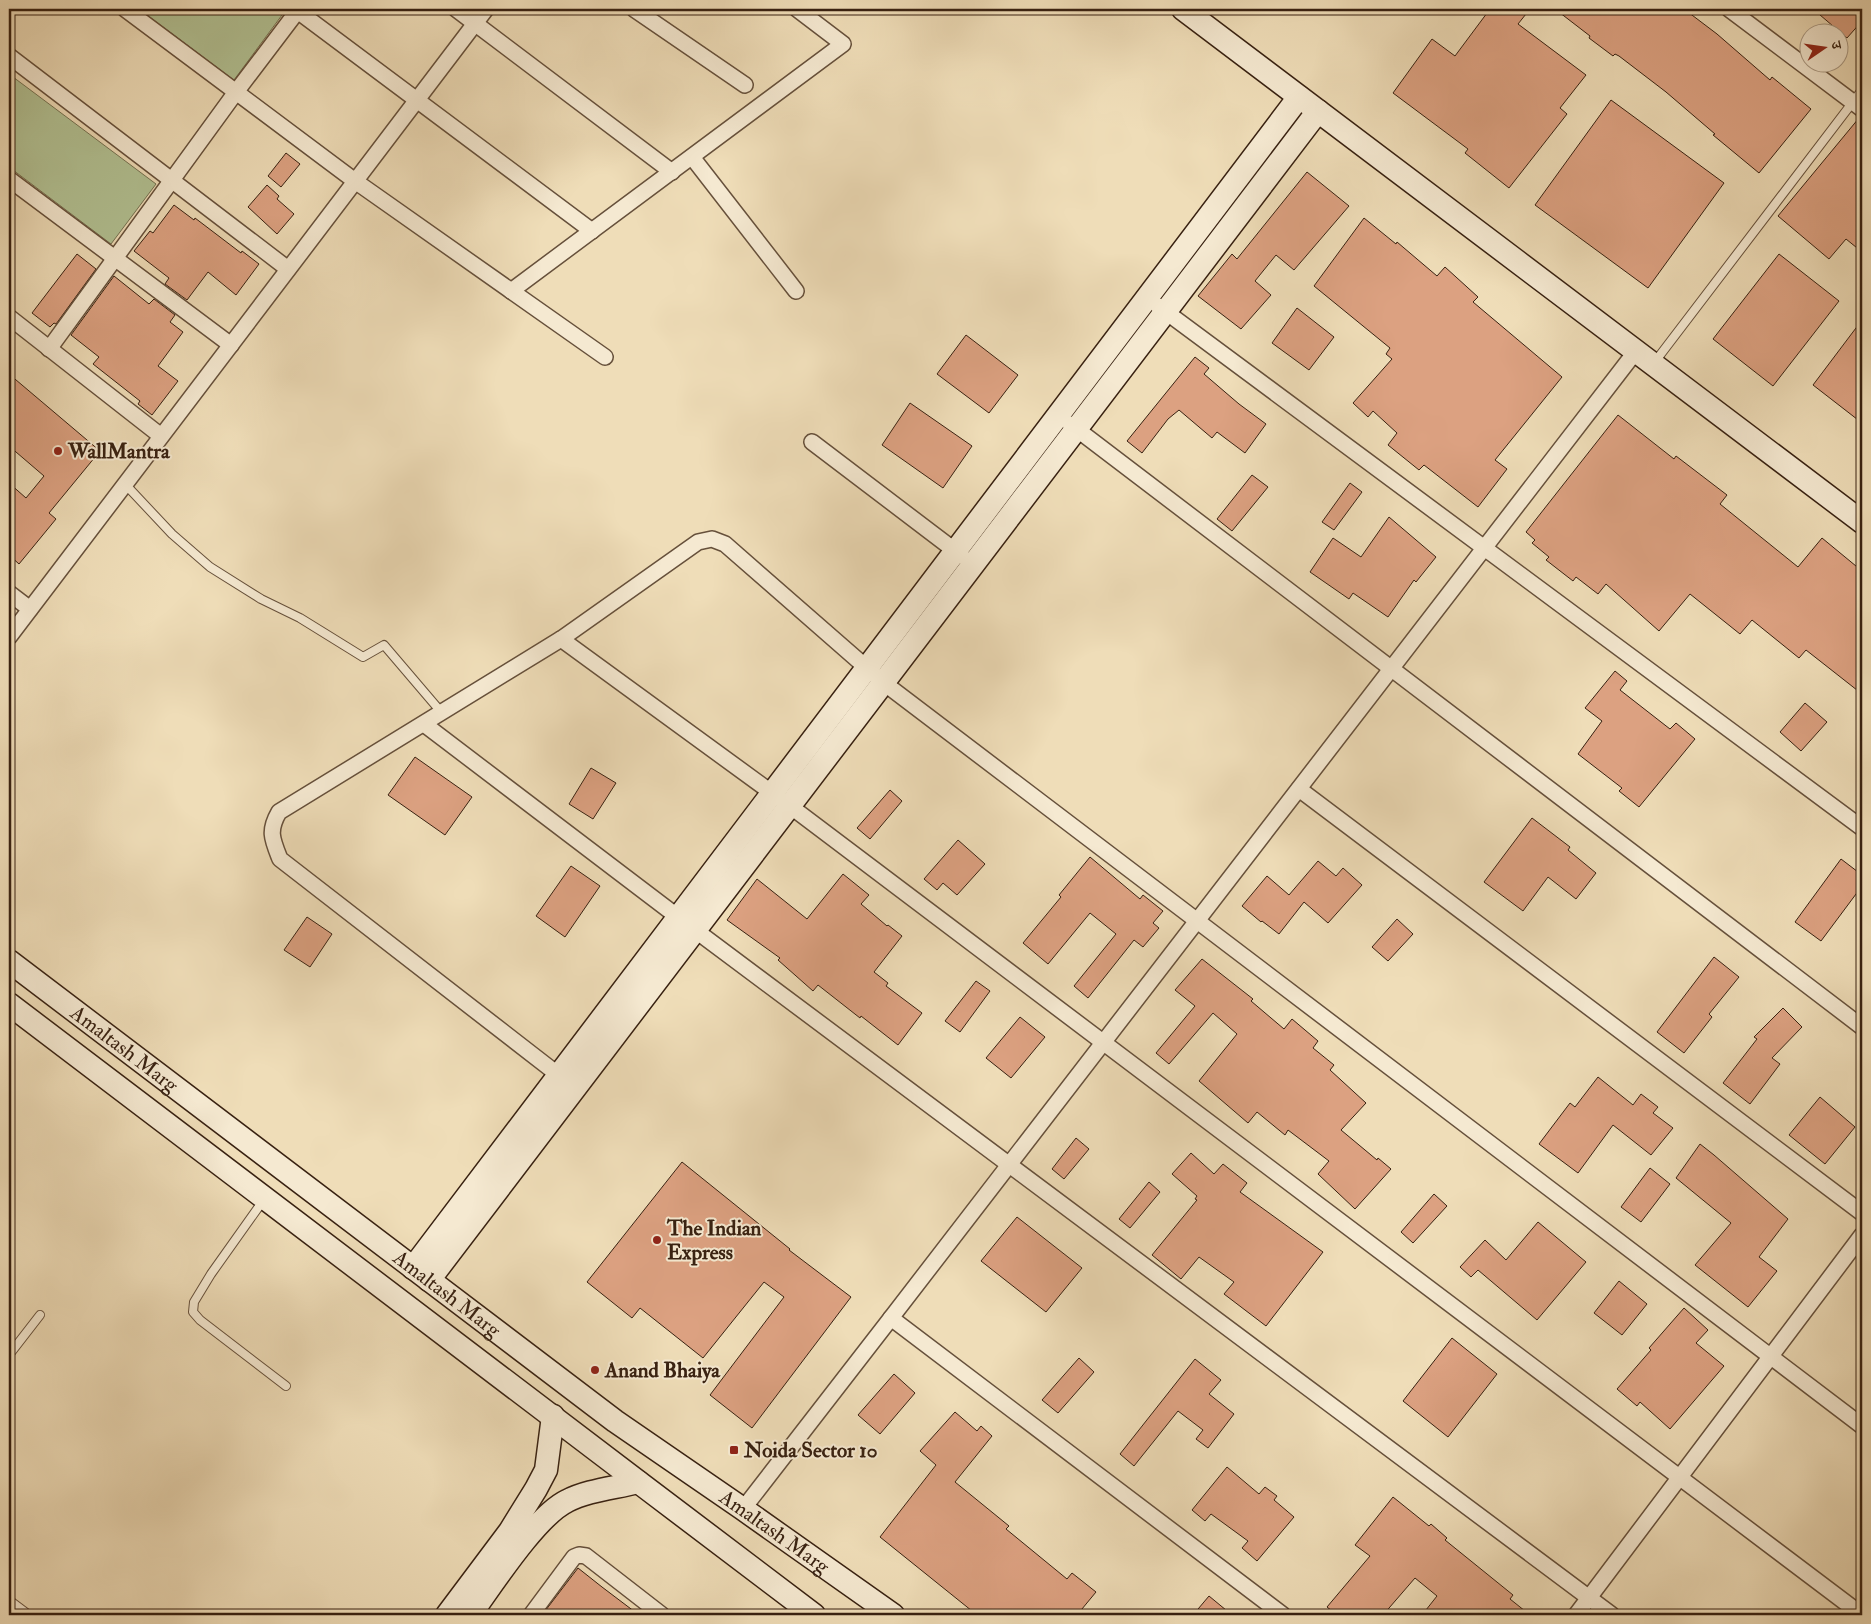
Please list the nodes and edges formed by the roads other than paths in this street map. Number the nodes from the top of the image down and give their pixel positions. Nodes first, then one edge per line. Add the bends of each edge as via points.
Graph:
1 (125, 9) edge
2 (298, 9) edge
3 (456, 9) edge
4 (486, 9) edge
5 (634, 9) edge
6 (797, 9) edge
7 (1183, 9) edge
8 (1729, 9) edge
9 (475, 23) junction
10 (9, 56) edge
11 (745, 85) dead end
12 (236, 92) junction
13 (1298, 97) junction
14 (417, 100) junction
15 (1859, 101) edge
16 (1318, 111) junction
17 (692, 157) junction
18 (672, 172) junction
19 (9, 179) edge
20 (172, 181) junction
21 (355, 181) junction
22 (592, 231) junction
23 (115, 258) junction
24 (288, 270) junction
25 (511, 291) junction
26 (796, 291) dead end
27 (1147, 297) junction
28 (1166, 311) junction
29 (9, 317) edge
30 (231, 345) junction
31 (49, 349) junction
32 (606, 357) dead end
33 (1644, 358) junction
34 (1058, 415) junction
35 (1077, 428) junction
36 (162, 436) junction
37 (812, 442) dead end
38 (125, 484) junction
39 (1862, 522) edge
40 (1484, 548) junction
41 (955, 551) junction
42 (973, 565) junction
43 (9, 593) edge
44 (30, 609) junction
45 (9, 638) edge
46 (561, 639) junction
47 (866, 668) junction
48 (1391, 669) junction
49 (884, 683) junction
50 (442, 713) junction
51 (424, 724) junction
52 (1299, 788) junction
53 (781, 799) junction
54 (1862, 828) edge
55 (1197, 921) junction
56 (687, 924) junction
57 (9, 961) edge
58 (9, 1004) edge
59 (1862, 1028) edge
60 (1103, 1042) junction
61 (567, 1081) junction
62 (1009, 1165) junction
63 (266, 1197) junction
64 (1862, 1213) edge
65 (1862, 1234) edge
66 (421, 1274) junction
67 (40, 1315) dead end
68 (891, 1318) junction
69 (9, 1355) edge
70 (1770, 1357) junction
71 (286, 1386) dead end
72 (553, 1416) junction
73 (1862, 1426) edge
74 (1679, 1478) junction
75 (541, 1479) junction
76 (638, 1482) junction
77 (566, 1501) junction
78 (743, 1509) junction
79 (1589, 1598) junction
80 (9, 1600) edge
81 (652, 1612) edge
82 (28, 1615) edge
83 (447, 1615) edge
84 (470, 1615) edge
85 (531, 1615) edge
86 (814, 1615) edge
87 (893, 1615) edge
88 (1283, 1615) edge
89 (1576, 1615) edge
90 (1612, 1615) edge
91 (1862, 1615) edge

1 - 12 street
2 - 12 street
2 - 14 street
3 - 9 street
4 - 9 street
5 - 11 street
6 - 17 street via 843,44
7 - 13 street
8 - 15 street
9 - 14 street
9 - 18 street
10 - 20 street
12 - 20 street
12 - 21 street
13 - 16 street
13 - 27 street
14 - 21 street
14 - 22 street
15 - 33 lane
16 - 28 street
16 - 33 street
17 - 18 street
17 - 26 street
18 - 22 street
19 - 23 street
20 - 23 street
20 - 24 street
21 - 24 street
21 - 25 street
22 - 25 street
23 - 30 street
23 - 31 street
24 - 30 street
25 - 32 street
27 - 28 street
27 - 34 street
28 - 35 street
28 - 40 street
29 - 31 street
30 - 36 street
31 - 36 street
33 - 39 street
33 - 40 street
34 - 35 street
34 - 41 street
35 - 42 street
35 - 48 street
36 - 38 street
37 - 41 street
38 - 44 street
38 - 50 lane via 172,534 210,567 261,599 300,618 363,657 384,645
40 - 48 street
40 - 54 street
41 - 42 street
41 - 47 street
42 - 49 street
43 - 44 street
44 - 45 street
46 - 47 street via 698,542 712,539 726,544
46 - 50 street
46 - 53 street
47 - 49 street
47 - 53 street
48 - 52 street
48 - 59 street
49 - 53 street
49 - 55 street
50 - 51 street
51 - 56 street
51 - 61 street via 279,812 271,825 273,843 280,859
52 - 55 street
52 - 64 street
53 - 56 street
53 - 60 street
55 - 60 street
55 - 70 street
56 - 61 street
56 - 62 street
57 - 66 street, Amaltash Marg
58 - 63 street, Amaltash Marg
60 - 62 street
60 - 74 street
61 - 66 street
62 - 68 street
62 - 79 street
63 - 71 lane via 211,1274 194,1302 194,1312
63 - 72 street, Amaltash Marg
65 - 70 street
66 - 78 street, Amaltash Marg via 615,1421
67 - 69 lane
68 - 78 street
68 - 88 street
70 - 73 street
70 - 74 street
72 - 75 street via 546,1470
72 - 76 street, Amaltash Marg
74 - 79 street
74 - 91 street
75 - 77 street via 543,1493 548,1500
75 - 83 street via 510,1531
76 - 77 street
76 - 86 street, Amaltash Marg
77 - 84 street via 549,1514 525,1542
78 - 87 street, Amaltash Marg
79 - 89 street
79 - 90 street
80 - 82 lane
81 - 85 street via 586,1556 579,1555 574,1557

